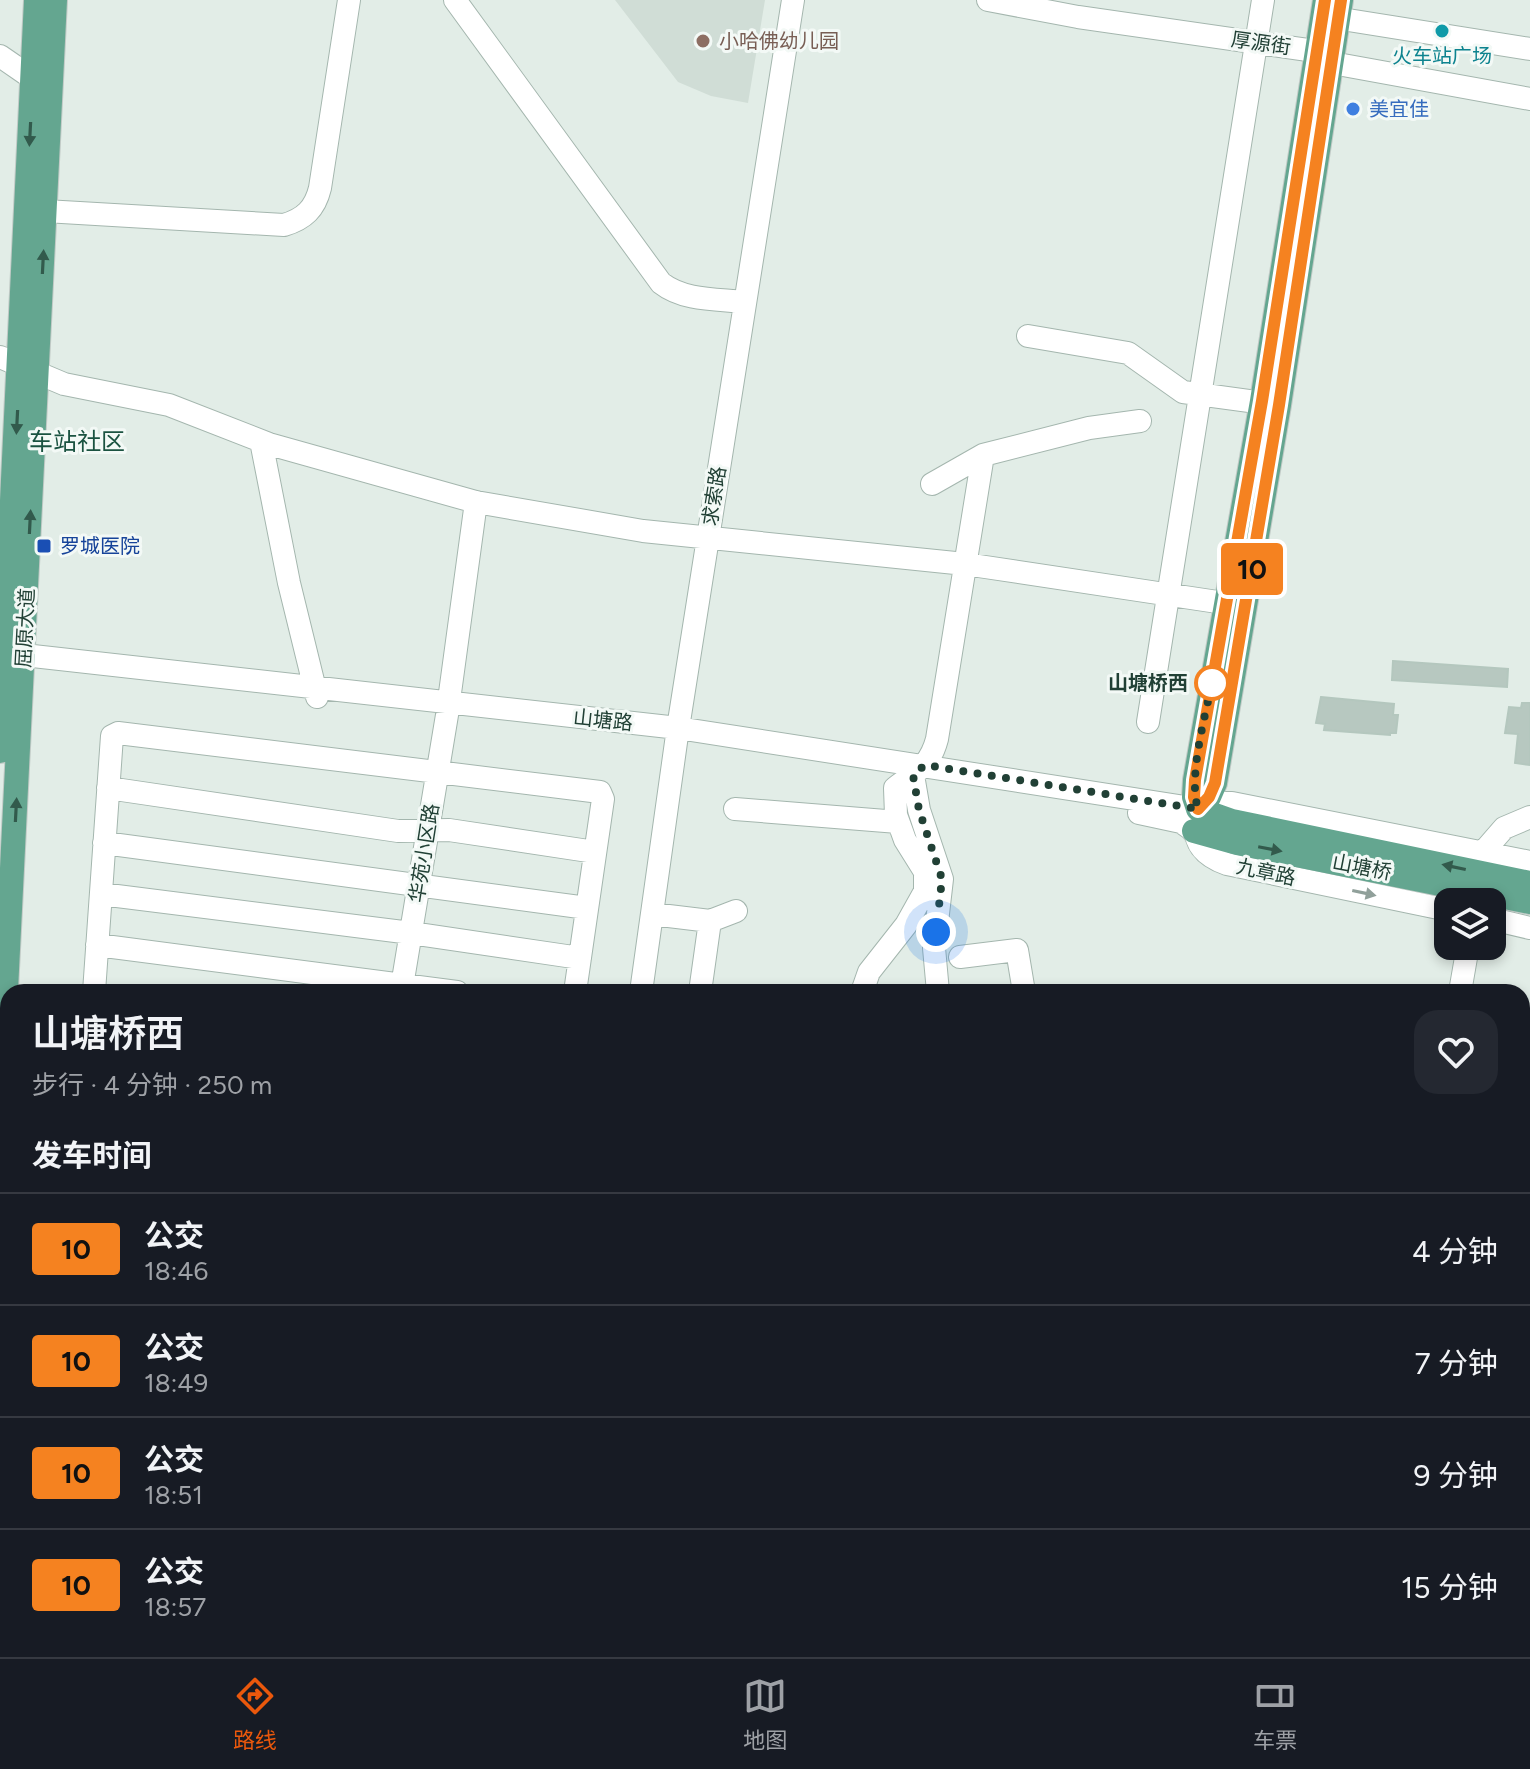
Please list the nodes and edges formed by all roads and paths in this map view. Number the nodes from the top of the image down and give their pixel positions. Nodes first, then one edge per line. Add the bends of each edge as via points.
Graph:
1 (36, 0) edge
2 (55, 0) edge
3 (349, 0) edge
4 (455, 0) edge
5 (793, 0) edge
6 (988, 0) edge
7 (1263, 0) edge
8 (1080, 8) edge
9 (1331, 8) edge
10 (1256, 43) junction
11 (1530, 49) edge
12 (0, 56) edge
13 (1324, 57) junction
14 (32, 78) junction
15 (1530, 99) edge
16 (45, 211) junction
17 (744, 302) junction
18 (1028, 336) dead end
19 (19, 366) edge
20 (1200, 394) junction
21 (1271, 403) junction
22 (1140, 421) dead end
23 (261, 441) junction
24 (16, 454) edge
25 (983, 455) junction
26 (932, 484) dead end
27 (476, 502) junction
28 (707, 538) junction
29 (965, 564) junction
30 (1168, 595) junction
31 (1236, 605) junction
32 (14, 662) junction
33 (316, 694) junction
34 (448, 709) junction
35 (1148, 722) dead end
36 (677, 735) junction
37 (0, 751) edge
38 (919, 770) junction
39 (438, 771) junction
40 (108, 788) junction
41 (735, 809) dead end
42 (1530, 817) edge
43 (1196, 820) junction
44 (898, 822) junction
45 (427, 831) junction
46 (104, 843) junction
47 (1484, 851) junction
48 (595, 852) junction
49 (1530, 862) edge
50 (1530, 883) edge
51 (419, 884) junction
52 (101, 894) junction
53 (1530, 902) edge
54 (1434, 907) edge
55 (587, 908) junction
56 (736, 911) dead end
57 (652, 914) junction
58 (710, 921) junction
59 (1506, 922) edge
60 (1530, 928) edge
61 (411, 933) junction
62 (97, 945) junction
63 (960, 957) dead end
64 (580, 958) junction
65 (1455, 960) edge
66 (1466, 960) edge
67 (4, 984) edge
68 (95, 984) edge
69 (374, 984) edge
70 (403, 984) edge
71 (576, 984) edge
72 (642, 984) edge
73 (701, 984) edge
74 (865, 984) edge
75 (937, 984) edge
76 (1023, 984) edge
77 (1452, 984) edge
78 (1461, 984) edge

1 - 14 main road, 屈原大道
2 - 16 main road, 屈原大道
3 - 16 street via 317,202 298,221 284,225
4 - 17 street via 661,283 686,295
5 - 17 street, 求索路
6 - 8 street, 厚源街
7 - 10 street
8 - 10 street, 厚源街
9 - 11 street
9 - 13 main road
10 - 13 street, 厚源街
10 - 20 street
12 - 14 street
13 - 15 street, 厚源街
13 - 21 main road
14 -> 19 main road, 屈原大道
19 -> 16 main road, 屈原大道
17 - 28 street, 求索路
18 - 20 street via 1128,353 1183,392
19 - 23 street via 64,384 169,405
19 - 24 main road, 屈原大道
20 - 21 street
20 - 30 street
21 - 31 main road
22 - 25 street
23 - 27 street
23 - 33 street
24 - 32 main road, 屈原大道
25 - 26 street
25 - 29 street
27 - 28 street
27 - 34 street, 华苑小区路
28 - 29 street
28 - 36 street, 求索路
29 - 30 street
29 - 38 street via 937,739 933,756
30 - 31 street
30 - 35 street
31 - 43 main road via 1215,783
32 - 33 street, 山塘路
32 - 37 main road, 屈原大道
67 -> 32 main road, 屈原大道
33 - 34 street, 山塘路
34 - 36 street, 山塘路
34 - 39 street, 华苑小区路
36 - 38 street, 山塘路
36 - 57 street, 求索路
38 - 43 street, 山塘路
38 - 44 street via 895,788
38 - 75 street via 919,810 942,879 934,948
39 - 40 street via 118,733 112,736
39 - 45 street, 华苑小区路
39 - 48 street via 600,792
40 - 45 street
40 - 46 street
41 - 44 street
42 - 47 street via 1504,828
43 - 47 street, 山塘路 via 1218,803 1232,803
50 -> 43 main road, 山塘桥 via 1232,821
43 -> 53 main road, 山塘桥 via 1237,843
43 -> 54 street, 九章路 via 1196,841 1215,860
44 - 74 street via 925,872 925,891
45 - 48 street
45 - 51 street, 华苑小区路
46 - 51 street
46 - 52 street
47 - 49 street, 山塘路
48 - 55 street
51 - 55 street
51 - 61 street, 华苑小区路
52 - 61 street
52 - 62 street
55 - 64 street
56 - 58 street
57 - 58 street
57 - 72 street, 求索路
58 - 73 street
59 - 60 street
61 - 64 street
61 - 70 street, 华苑小区路
62 - 68 street
62 - 69 street
63 - 76 street via 1017,950
64 - 71 street
65 - 77 street
66 - 78 street

